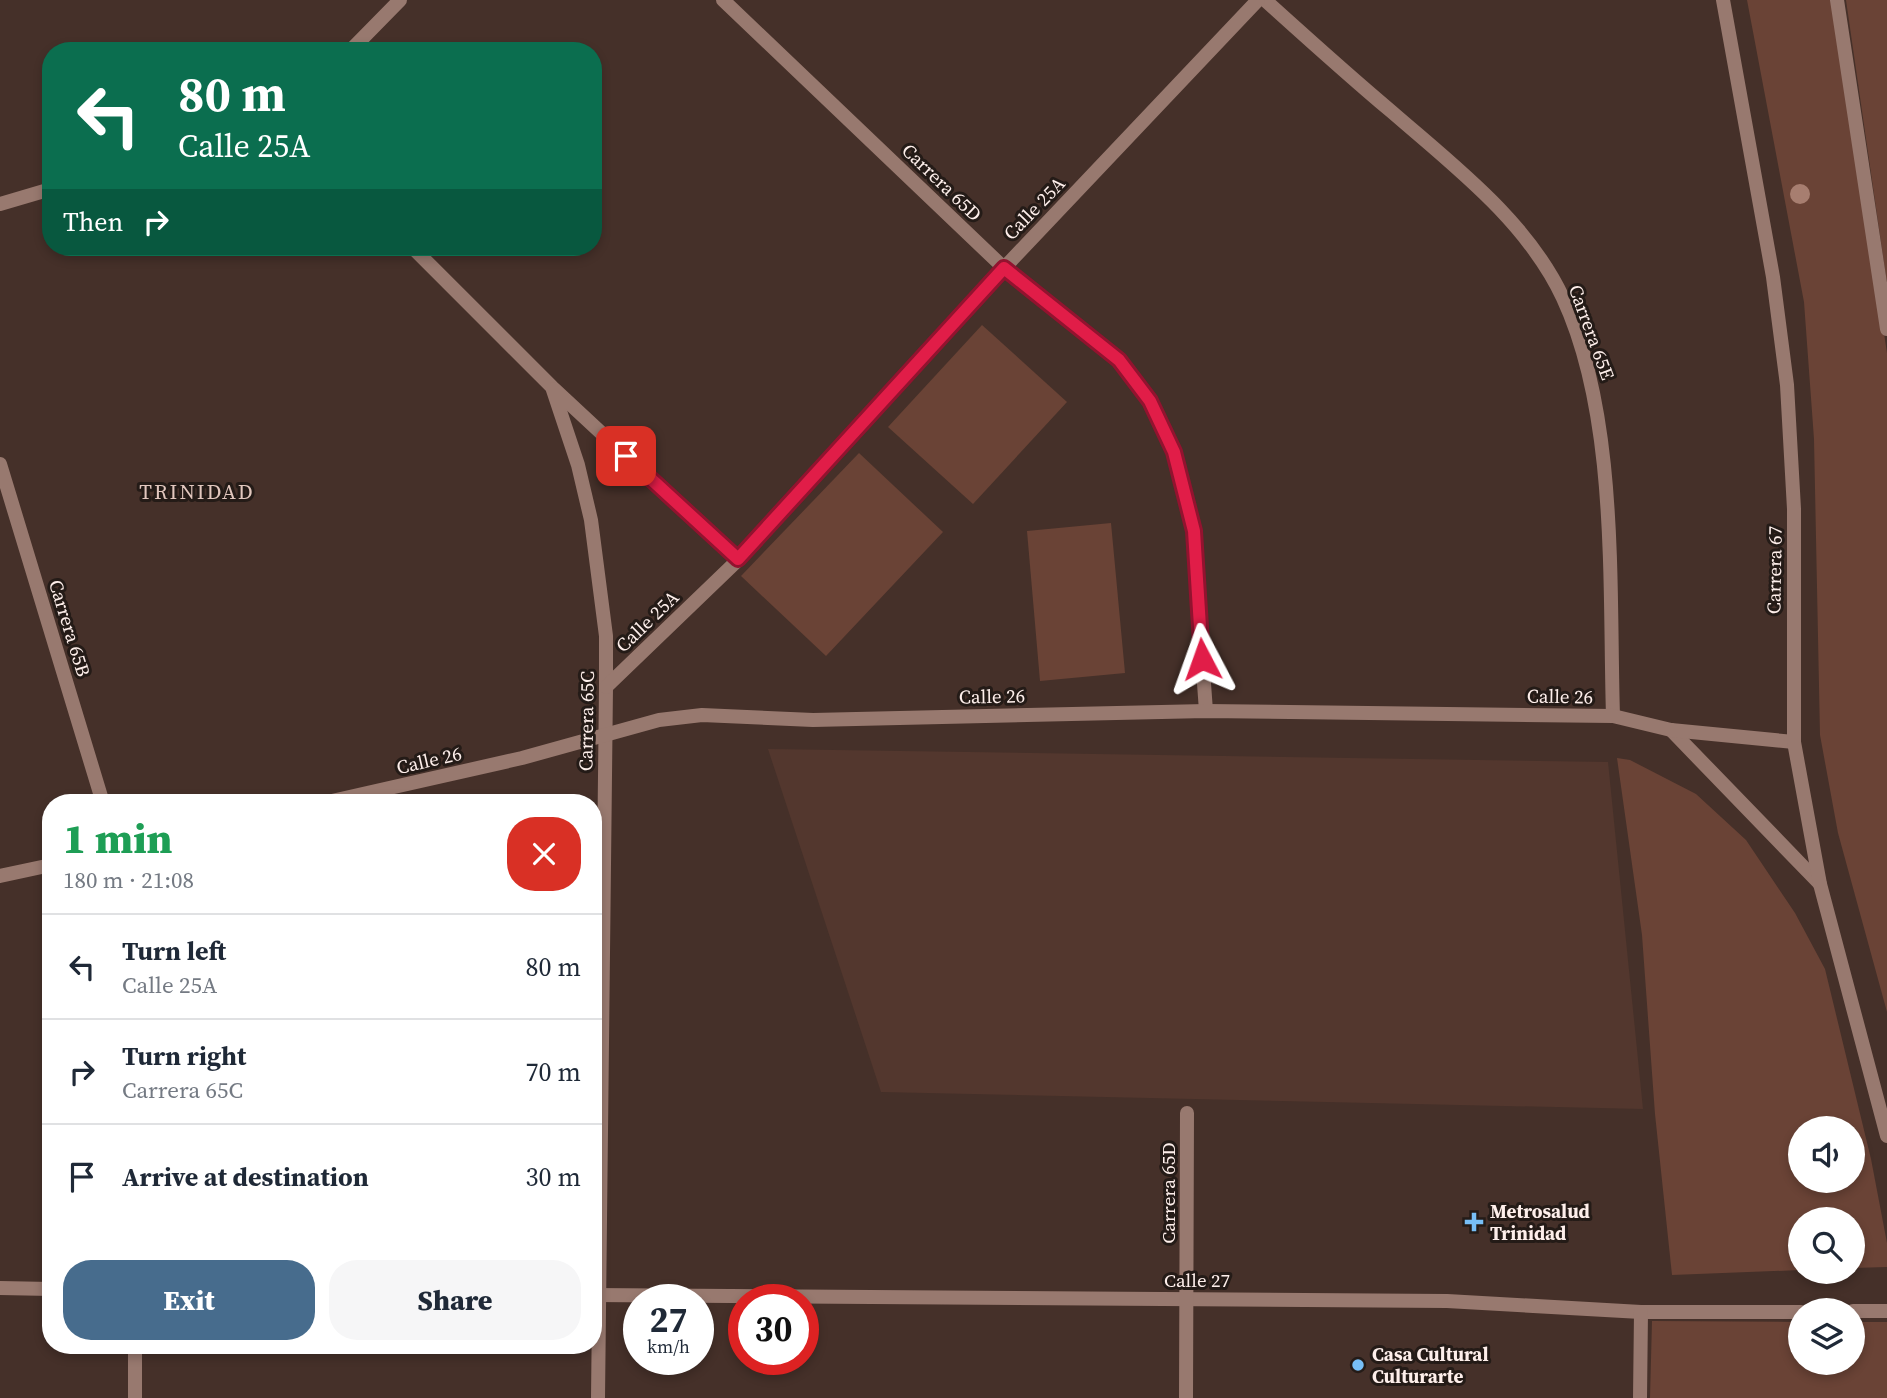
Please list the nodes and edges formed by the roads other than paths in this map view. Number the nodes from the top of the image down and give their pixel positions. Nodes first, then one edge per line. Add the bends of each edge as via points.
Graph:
1 (400, 0) edge
2 (723, 0) edge
3 (1258, 0) edge
4 (1265, 0) edge
5 (1723, 0) edge
6 (1837, 0) edge
7 (359, 42) edge
8 (42, 192) edge
9 (0, 204) edge
10 (421, 256) edge
11 (1004, 268) junction
12 (1887, 329) edge
13 (552, 387) junction
14 (0, 464) edge
15 (738, 559) junction
16 (606, 687) junction
17 (1206, 710) junction
18 (1613, 716) junction
19 (1671, 730) junction
20 (605, 733) junction
21 (1794, 742) junction
22 (100, 794) edge
23 (363, 794) edge
24 (42, 867) edge
25 (0, 876) edge
26 (1820, 884) junction
27 (602, 920) edge
28 (1187, 1113) dead end
29 (1887, 1136) edge
30 (0, 1288) edge
31 (42, 1289) edge
32 (602, 1295) edge
33 (1188, 1299) junction
34 (1865, 1311) edge
35 (1887, 1311) edge
36 (1641, 1312) junction
37 (1788, 1312) edge
38 (135, 1354) edge
39 (597, 1354) edge
40 (135, 1398) edge
41 (598, 1398) edge
42 (1186, 1398) edge
43 (1640, 1398) edge

1 - 7 street
2 - 11 street, Carrera 65D
3 - 11 street, Calle 25A
4 - 18 street, Carrera 65E via 1479,187 1529,246 1562,298 1593,390 1607,500
5 - 21 street, Carrera 67 via 1773,277 1787,386 1794,509
6 - 12 street
8 - 9 street
10 - 13 street, Carrera 65C
11 - 15 street, Calle 25A
11 - 17 street, Carrera 65D via 1119,360 1150,401 1174,452 1194,531
13 - 15 street, Carrera 65C
13 - 16 street, Carrera 65C via 591,520 601,580
14 - 22 street, Carrera 65B
15 - 16 street, Calle 25A
16 - 20 street, Carrera 65C
17 - 18 street, Calle 26
17 - 20 street, Calle 26 via 813,720 702,715
18 - 19 street, Calle 26
19 - 21 street, Calle 26
19 - 26 street
20 - 23 street, Calle 26 via 523,758
20 - 27 street, Carrera 65C
21 - 26 street, Carrera 67
24 - 25 street
26 - 29 street, Carrera 67
28 - 33 street, Carrera 65D
30 - 31 street
32 - 33 street, Calle 27
33 - 36 street, Calle 27 via 1447,1301
33 - 42 street, Carrera 65D
34 - 35 street
36 - 37 street, Calle 27
36 - 43 street
38 - 40 street
39 - 41 street, Carrera 65C

